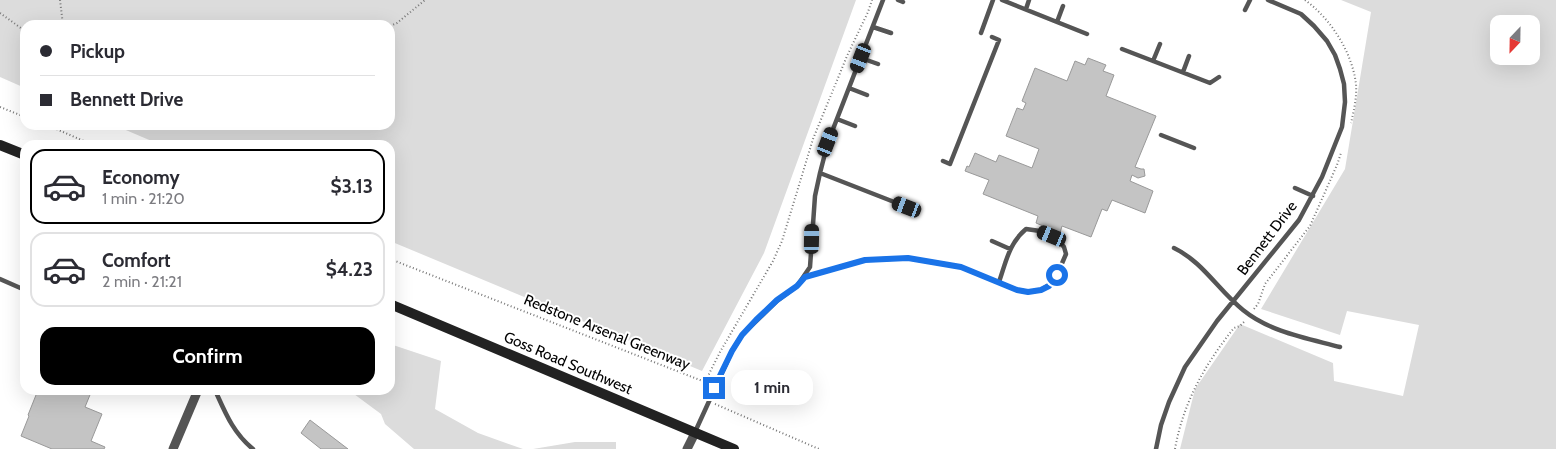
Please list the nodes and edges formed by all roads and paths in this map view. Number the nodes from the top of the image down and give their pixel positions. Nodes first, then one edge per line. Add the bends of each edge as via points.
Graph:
1 (60, 0) edge
2 (425, 0) edge
3 (872, 0) edge
4 (883, 0) edge
5 (994, 0) edge
6 (1002, 0) edge
7 (1029, 0) edge
8 (1250, 0) edge
9 (1268, 0) edge
10 (1063, 6) dead end
11 (1026, 10) junction
12 (1245, 10) dead end
13 (0, 14) edge
14 (62, 20) edge
15 (1057, 22) junction
16 (395, 24) edge
17 (873, 26) junction
18 (20, 28) edge
19 (890, 33) dead end
20 (980, 33) dead end
21 (1087, 34) dead end
22 (992, 38) dead end
23 (1160, 44) dead end
24 (1122, 49) dead end
25 (1190, 56) dead end
26 (861, 58) junction
27 (1153, 61) junction
28 (878, 64) dead end
29 (980, 69) dead end
30 (986, 71) junction
31 (1183, 72) junction
32 (1219, 77) dead end
33 (849, 88) junction
34 (867, 95) dead end
35 (968, 100) dead end
36 (974, 102) junction
37 (0, 107) edge
38 (20, 114) edge
39 (837, 119) junction
40 (854, 126) dead end
41 (58, 130) edge
42 (956, 131) dead end
43 (962, 134) junction
44 (1161, 135) dead end
45 (82, 140) edge
46 (0, 145) edge
47 (1194, 148) dead end
48 (20, 153) edge
49 (943, 161) dead end
50 (820, 174) junction
51 (1295, 188) dead end
52 (1313, 196) junction
53 (907, 207) dead end
54 (992, 241) dead end
55 (1174, 248) dead end
56 (1010, 249) junction
57 (395, 261) edge
58 (805, 277) junction
59 (0, 279) edge
60 (999, 282) junction
61 (20, 288) edge
62 (1234, 301) junction
63 (395, 306) edge
64 (1340, 347) dead end
65 (196, 395) edge
66 (218, 395) edge
67 (708, 401) junction
68 (695, 433) junction
69 (173, 449) edge
70 (253, 449) edge
71 (687, 449) edge
72 (734, 449) edge
73 (819, 449) edge
74 (1156, 449) edge

1 - 14 path
2 - 16 path
3 - 57 path, Redstone Arsenal Greenway via 813,139 773,261 704,382
4 - 17 lane
5 - 20 lane
6 - 11 lane
7 - 11 lane
8 - 12 lane
9 - 52 lane, Bennett Drive via 1301,14 1314,26 1335,54 1344,84 1342,127
10 - 15 lane
11 - 15 lane
13 - 18 path
15 - 21 lane
17 - 19 lane
17 - 26 lane
22 - 30 lane via 999,40
23 - 27 lane
24 - 27 lane
25 - 31 lane
26 - 28 lane
26 - 33 lane
27 - 31 lane
29 - 30 lane
30 - 36 lane
31 - 32 lane via 1210,83
33 - 34 lane
33 - 39 lane
35 - 36 lane
36 - 43 lane
37 - 38 path
39 - 40 lane
39 - 50 lane
41 - 45 path
42 - 43 lane
43 - 49 lane via 950,164
44 - 47 lane
46 - 48 street
50 - 53 lane
50 - 58 lane via 813,212 812,256
51 - 52 lane
52 - 62 lane, Bennett Drive via 1288,236
54 - 56 lane
55 - 62 lane via 1202,268
56 - 60 lane
56 - 60 lane via 1017,236 1026,229 1040,231 1059,240 1066,254 1057,275 1049,286 1041,290 1017,290
58 - 60 lane via 865,260 908,258 961,267
58 - 67 lane via 742,335
59 - 61 lane
62 - 64 lane via 1261,323
62 - 74 lane, Bennett Drive via 1185,367 1169,402
63 - 68 street, Goss Road Southwest
65 - 69 street
66 - 70 lane via 231,425
67 - 68 lane
67 - 73 path
68 - 71 street
68 - 72 street, Goss Road Southwest

